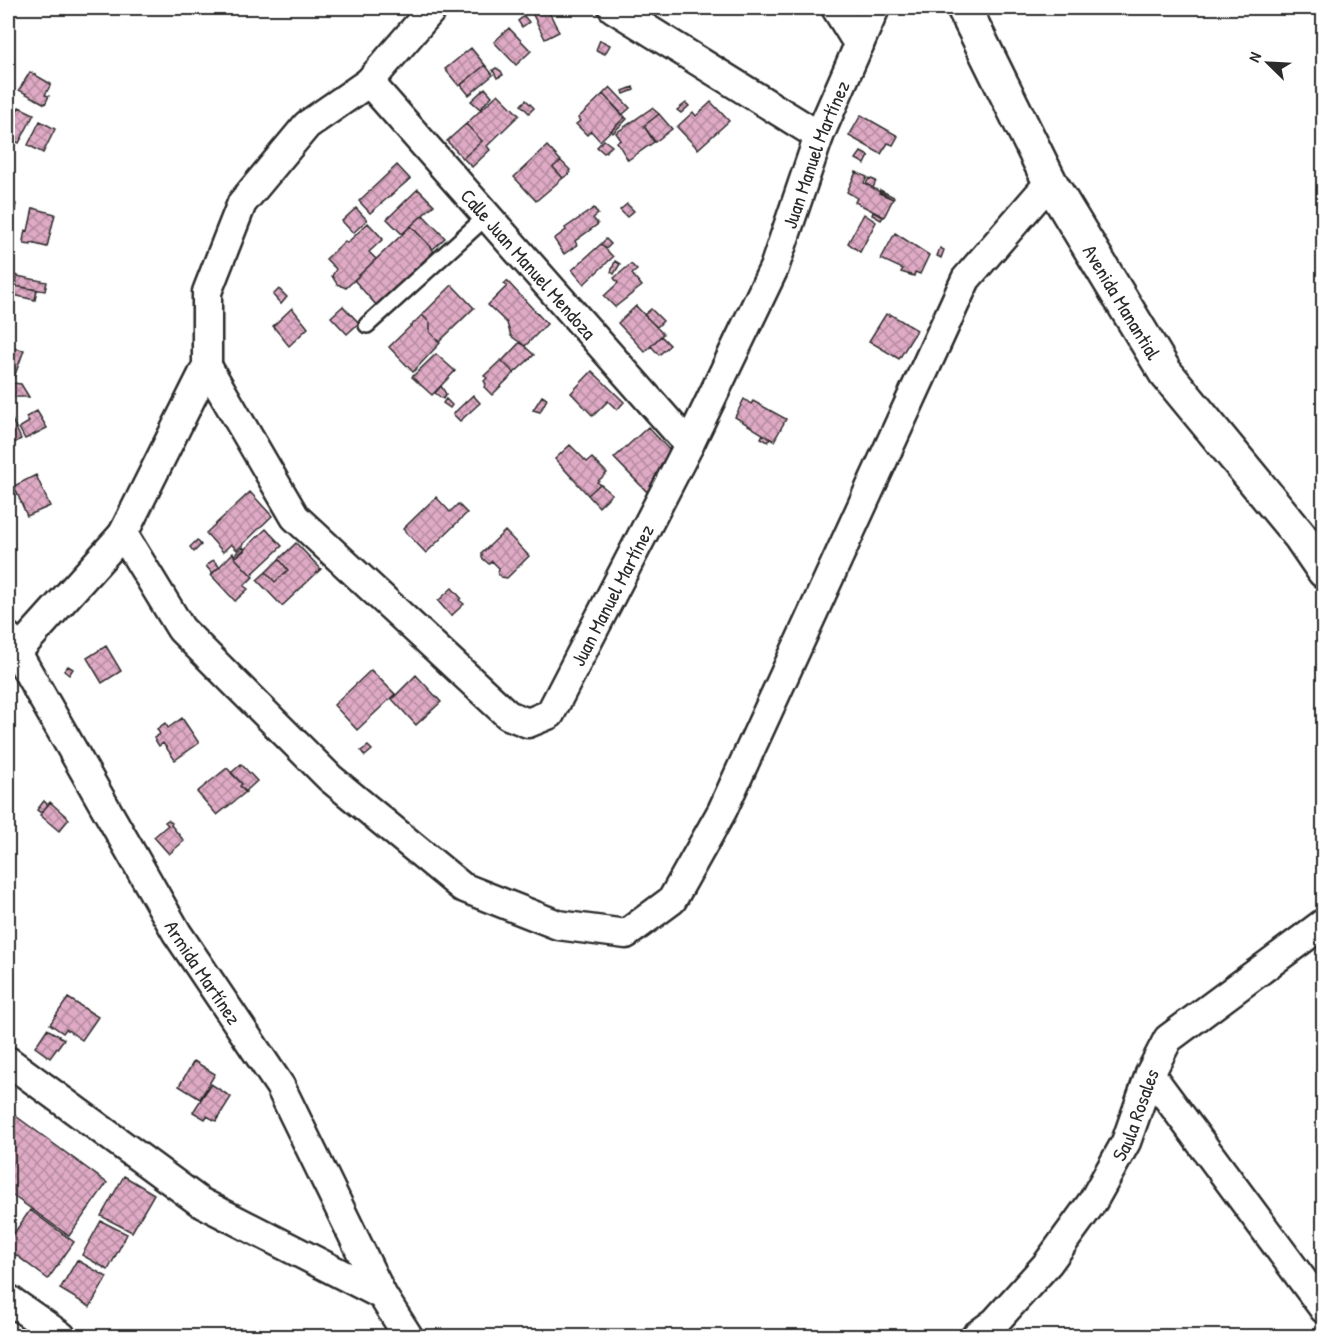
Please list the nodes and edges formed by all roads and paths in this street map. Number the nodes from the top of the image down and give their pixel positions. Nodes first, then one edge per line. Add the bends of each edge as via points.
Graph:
1 (433, 8) edge
2 (613, 8) edge
3 (836, 8) edge
4 (875, 8) edge
5 (964, 8) edge
6 (859, 45) junction
7 (369, 82) junction
8 (819, 136) junction
9 (1050, 182) junction
10 (488, 216) junction
11 (367, 325) dead end
12 (207, 366) junction
13 (689, 445) junction
14 (123, 534) junction
15 (1323, 571) edge
16 (12, 645) edge
17 (1323, 923) edge
18 (8, 1061) edge
19 (1150, 1074) junction
20 (382, 1295) junction
21 (8, 1299) edge
22 (1323, 1309) edge
23 (992, 1332) edge
24 (61, 1336) edge
25 (408, 1336) edge

1 - 7 street
2 - 8 street
3 - 6 street
4 - 6 street, Juan Manuel Martínez
5 - 9 main road, Avenida Manantial
6 - 8 street, Juan Manuel Martínez
7 - 10 street, Calle Juan Manuel Mendoza
7 - 12 street via 307,125 242,203 207,292
8 - 13 street, Juan Manuel Martínez via 774,268
9 - 14 street via 966,279 722,811 672,900 626,934 558,925 462,888 330,778 181,629
9 - 15 main road, Avenida Manantial via 1165,372 1300,536
10 - 11 lane
10 - 13 street, Calle Juan Manuel Mendoza
12 - 13 street, Juan Manuel Martínez via 296,517 508,715 528,723 550,714
12 - 14 street
14 - 16 street
16 - 20 street, Armida Martínez via 177,933 280,1086
17 - 19 street, Saula Rosales via 1168,1039
18 - 20 street via 200,1202
19 - 22 street
19 - 23 street, Saula Rosales via 1126,1142 1094,1202
20 - 25 street, Armida Martínez
21 - 24 street

